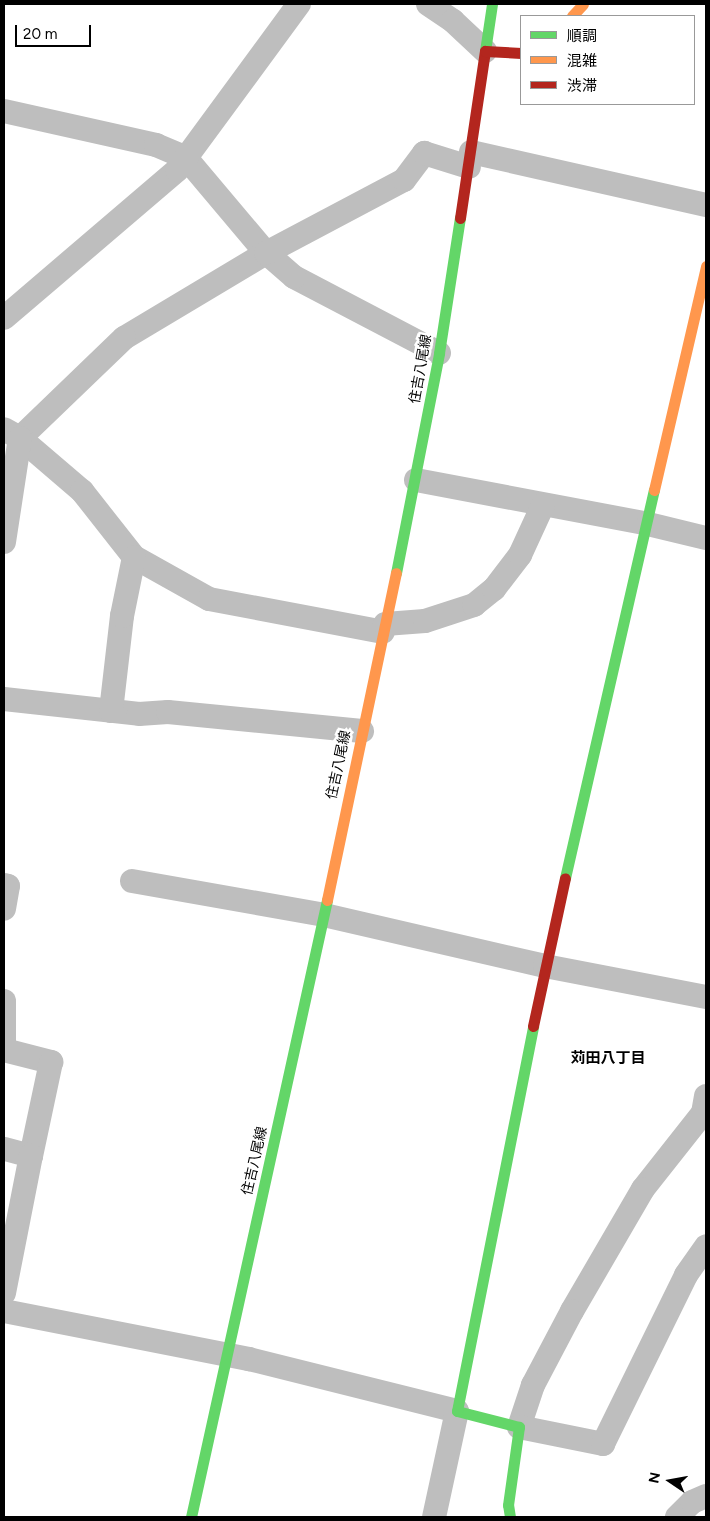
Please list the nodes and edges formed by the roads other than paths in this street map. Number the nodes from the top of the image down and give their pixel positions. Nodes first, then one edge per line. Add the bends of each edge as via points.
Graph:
1 (299, 4) edge
2 (428, 4) edge
3 (492, 4) edge
4 (584, 4) edge
5 (573, 15) edge
6 (485, 51) junction
7 (520, 53) edge
8 (4, 111) edge
9 (186, 158) junction
10 (470, 160) junction
11 (706, 205) edge
12 (266, 254) junction
13 (706, 266) edge
14 (6, 312) edge
15 (439, 353) junction
16 (12, 433) edge
17 (416, 480) junction
18 (543, 505) junction
19 (648, 524) junction
20 (706, 538) edge
21 (4, 542) edge
22 (134, 557) junction
23 (384, 628) junction
24 (4, 698) edge
25 (111, 711) junction
26 (362, 731) junction
27 (132, 881) dead end
28 (4, 885) edge
29 (4, 909) edge
30 (324, 914) junction
31 (545, 966) junction
32 (706, 997) edge
33 (4, 1001) edge
34 (705, 1106) edge
35 (4, 1149) edge
36 (32, 1156) junction
37 (706, 1246) edge
38 (4, 1293) edge
39 (4, 1311) edge
40 (227, 1356) junction
41 (457, 1411) junction
42 (520, 1426) junction
43 (706, 1496) edge
44 (191, 1517) edge
45 (434, 1517) edge
46 (510, 1517) edge
47 (677, 1517) edge

1 - 9 street
2 - 6 street via 453,21
3 - 6 main road, 住吉八尾線
4 - 5 main road
6 - 7 main road
6 - 10 main road, 住吉八尾線
8 - 9 street via 156,144
9 - 12 street
9 - 14 street via 177,170
10 - 11 street
10 - 12 street via 424,153 404,180
10 - 15 main road, 住吉八尾線
12 - 15 street via 294,277
12 - 16 street via 124,338
13 - 19 main road
15 - 17 main road, 住吉八尾線
16 - 21 street
16 - 22 street via 82,491
17 - 18 street
17 - 23 main road, 住吉八尾線
18 - 19 street
18 - 23 street via 520,555 494,589 474,605 425,621
19 - 20 street
19 - 31 main road
22 - 23 street via 209,599
22 - 25 street via 122,616
23 - 26 main road, 住吉八尾線
24 - 25 street
25 - 26 street via 139,714 168,712
26 - 30 main road, 住吉八尾線
27 - 30 street
28 - 29 street via 8,886
30 - 31 street
30 - 40 main road, 住吉八尾線
31 - 32 street
31 - 41 main road
33 - 36 street via 4,1050 51,1062
34 - 42 street via 643,1189 534,1385
35 - 36 street
36 - 38 street
37 - 42 street via 686,1275 603,1444
39 - 40 street
40 - 41 street
40 - 44 main road, 住吉八尾線
41 - 42 main road
41 - 45 street
42 - 46 main road via 508,1505
43 - 47 street via 692,1502

